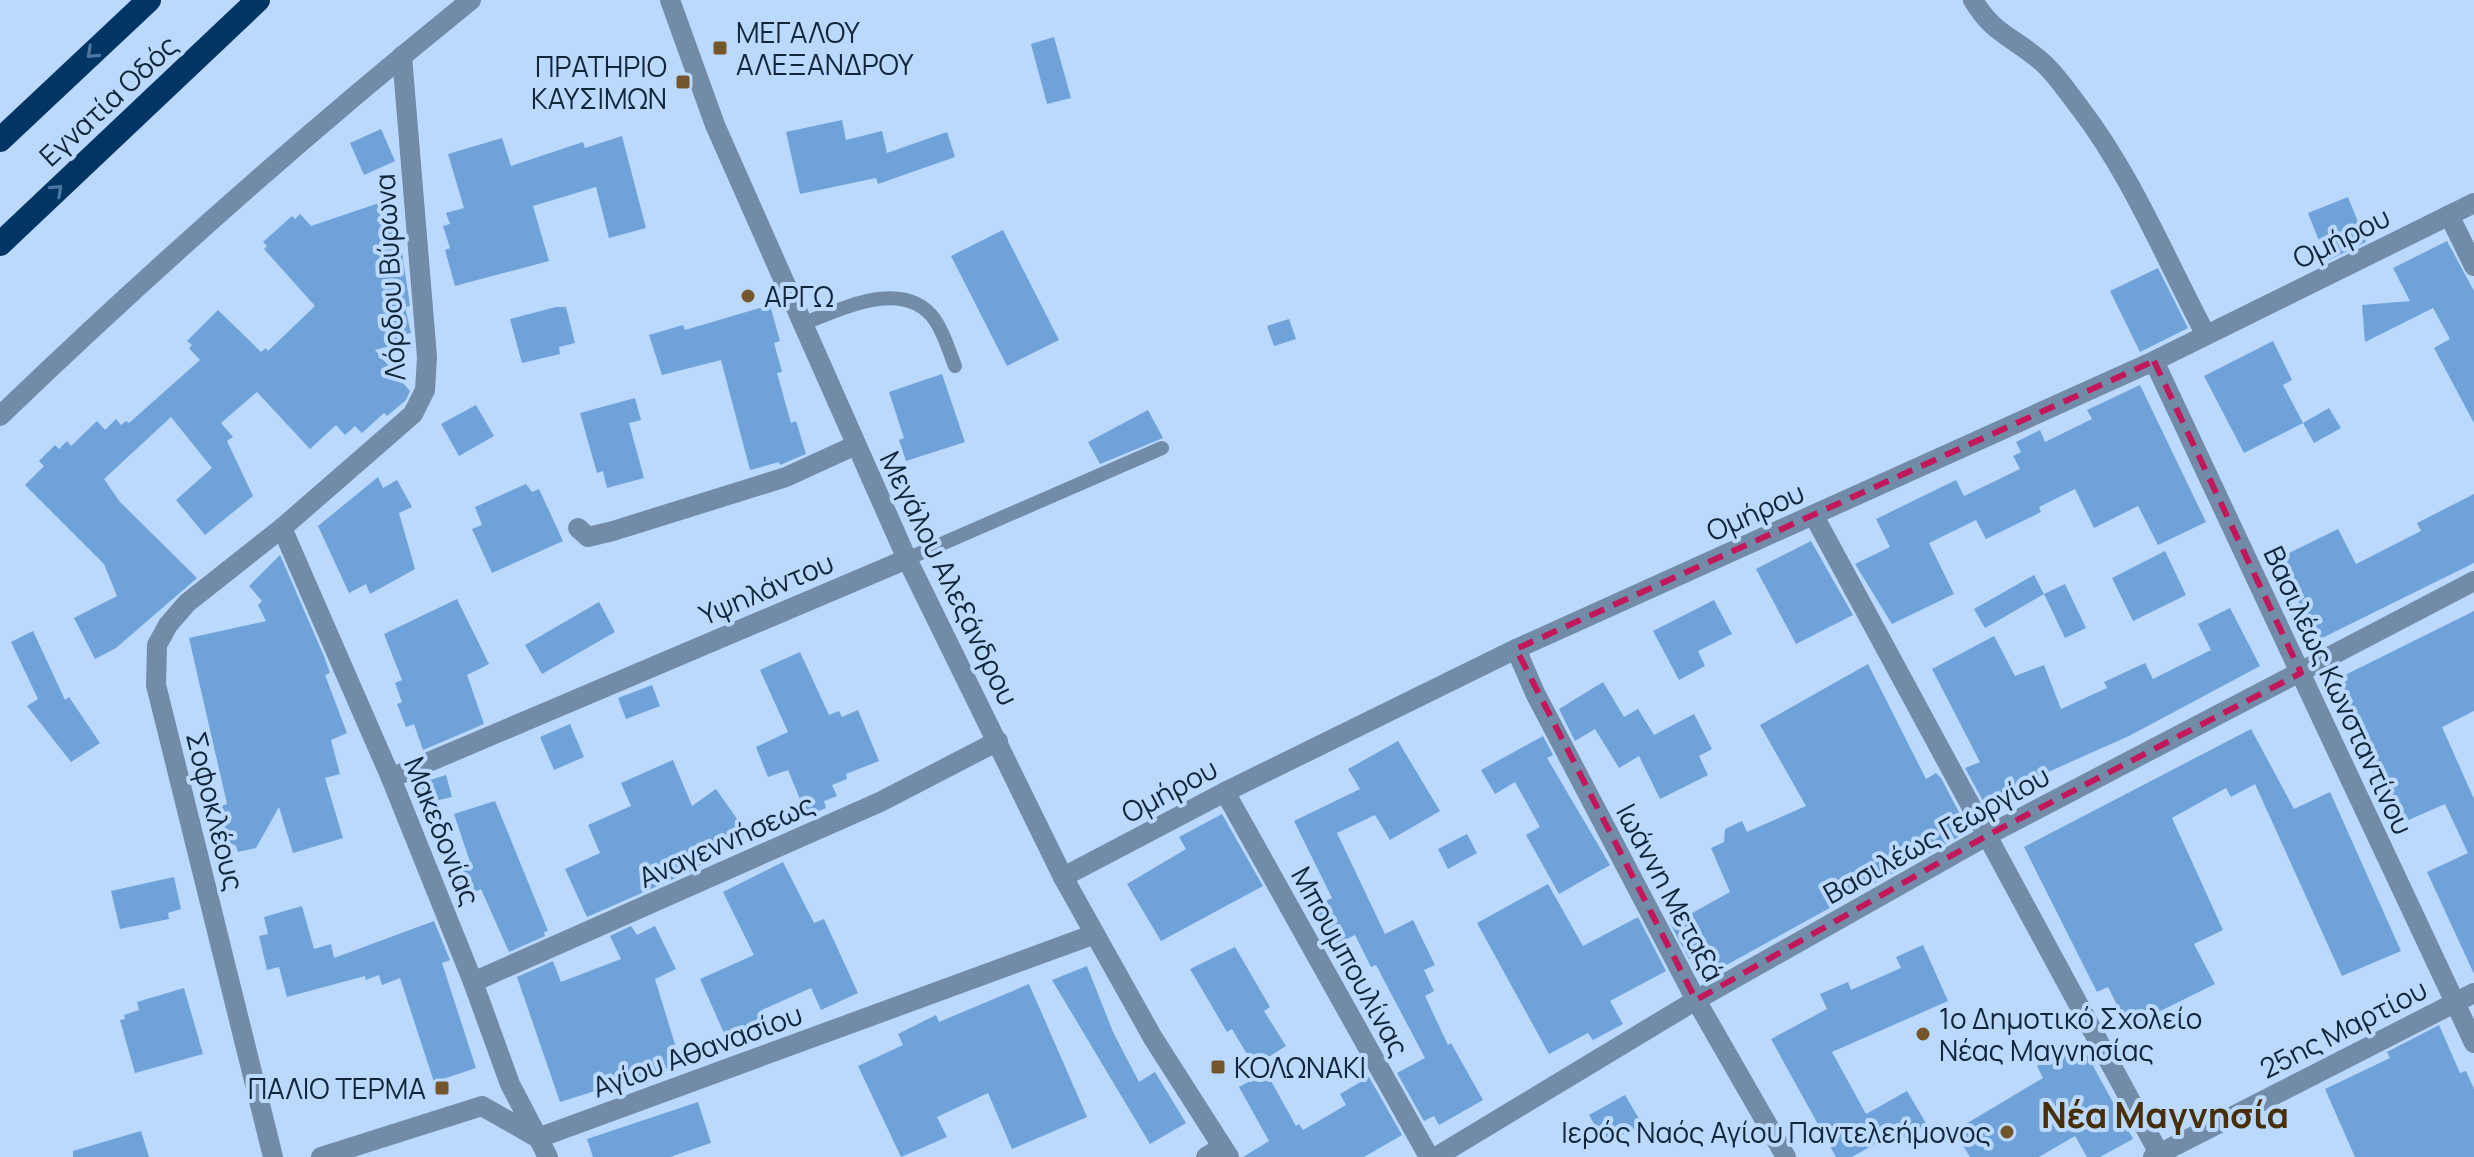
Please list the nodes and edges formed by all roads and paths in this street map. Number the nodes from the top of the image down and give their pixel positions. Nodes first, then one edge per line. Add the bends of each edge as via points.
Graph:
1 (149, 0) edge
2 (258, 0) edge
3 (471, 0) edge
4 (670, 0) edge
5 (1973, 0) edge
6 (402, 56) junction
7 (0, 140) edge
8 (2474, 203) edge
9 (2449, 215) junction
10 (0, 244) edge
11 (2474, 266) edge
12 (802, 324) junction
13 (2206, 335) junction
14 (2154, 361) junction
15 (955, 366) dead end
16 (0, 416) edge
17 (856, 445) junction
18 (1162, 448) dead end
19 (1814, 516) junction
20 (282, 528) junction
21 (578, 528) dead end
22 (907, 559) junction
23 (2474, 581) edge
24 (1516, 649) junction
25 (2301, 673) junction
26 (998, 741) junction
27 (391, 778) junction
28 (1225, 792) junction
29 (1988, 835) junction
30 (1063, 877) junction
31 (1095, 934) junction
32 (473, 982) junction
33 (2474, 993) edge
34 (1696, 1000) junction
35 (2455, 1002) junction
36 (2474, 1043) edge
37 (510, 1084) junction
38 (482, 1106) junction
39 (538, 1138) junction
40 (1219, 1154) edge
41 (2157, 1156) edge
42 (273, 1157) edge
43 (321, 1157) edge
44 (548, 1157) edge
45 (1429, 1157) edge
46 (1436, 1157) edge
47 (1786, 1157) edge

1 -> 7 highway, Εγνατία Οδός
10 -> 2 highway, Εγνατία Οδός
3 - 6 street
4 - 12 street, Μεγάλου Αλεξάνδρου via 715,125
5 - 13 street via 2007,40 2037,57 2083,111
6 - 16 street
6 - 20 street, Λόρδου Βύρωνα via 427,357 425,390 413,414
8 - 9 street, Ομήρου
9 - 11 street
9 - 13 street, Ομήρου
12 - 15 lane via 873,300 904,298 934,318
12 - 17 street, Μεγάλου Αλεξάνδρου
13 - 14 street, Ομήρου
14 - 19 street, Ομήρου
14 - 25 street, Βασιλέως Κωνσταντίνου
17 - 21 street via 786,477 613,531 588,537
17 - 22 street, Μεγάλου Αλεξάνδρου
18 - 22 lane, Υψηλάντου
19 - 24 street, Ομήρου
19 - 29 street
20 - 27 street, Μακεδονίας
20 - 42 street, Σοφοκλέους via 187,603 168,625 157,645 156,685
22 - 26 street, Μεγάλου Αλεξάνδρου
22 - 27 street, Υψηλάντου
23 - 25 street, Βασιλέως Γεωργίου
24 - 28 street, Ομήρου
24 - 34 street, Ιωάννη Μεταξά
25 - 29 street, Βασιλέως Γεωργίου
25 - 35 street, Βασιλέως Κωνσταντίνου
26 - 30 street, Μεγάλου Αλεξάνδρου
26 - 32 street, Αναγεννήσεως via 880,802
27 - 32 street, Μακεδονίας
28 - 30 street, Ομήρου
28 - 45 street, Μπουμπουλίνας
29 - 34 street, Βασιλέως Γεωργίου
29 - 41 street
30 - 31 street, Μεγάλου Αλεξάνδρου
31 - 39 street, Αγίου Αθανασίου
31 - 40 street, Μεγάλου Αλεξάνδρου
32 - 37 street, Μακεδονίας
33 - 35 street, 25ης Μαρτίου
34 - 46 street, Βασιλέως Γεωργίου
34 - 47 street, Ιωάννη Μεταξά
35 - 36 street, Βασιλέως Κωνσταντίνου
35 - 41 street, 25ης Μαρτίου
37 - 38 street
37 - 39 street, Μακεδονίας
38 - 39 street
38 - 43 street
39 - 44 street, Μακεδονίας

